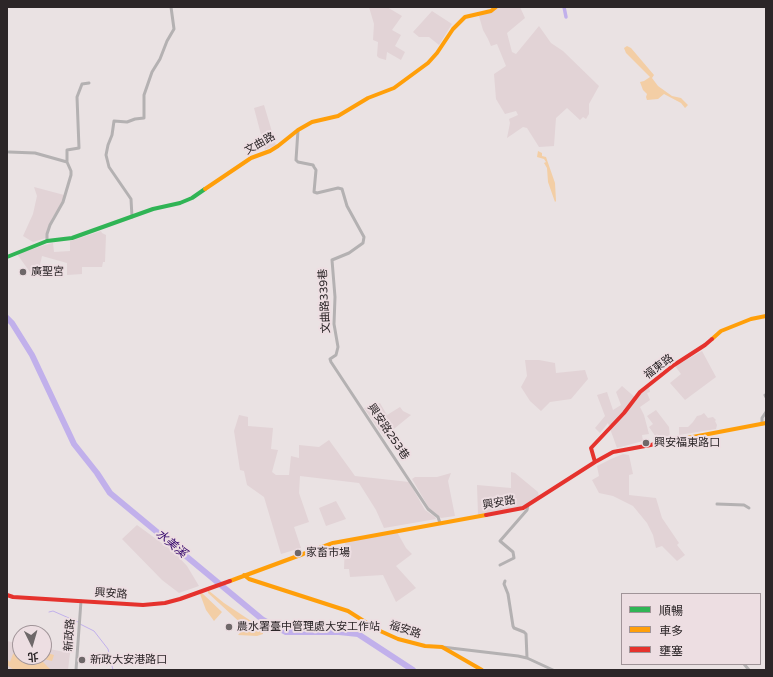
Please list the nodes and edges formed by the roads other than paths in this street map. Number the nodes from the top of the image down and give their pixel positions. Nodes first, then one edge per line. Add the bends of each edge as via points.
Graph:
1 (171, 7) edge
2 (496, 7) edge
3 (89, 83) dead end
4 (298, 130) junction
5 (9, 152) dead end
6 (67, 162) junction
7 (132, 217) junction
8 (47, 240) junction
9 (7, 257) edge
10 (766, 317) edge
11 (338, 350) joint
12 (766, 412) edge
13 (764, 423) edge
14 (595, 462) junction
15 (717, 504) dead end
16 (528, 505) junction
17 (749, 508) dead end
18 (440, 523) junction
19 (500, 565) dead end
20 (250, 573) junction
21 (244, 575) junction
22 (505, 581) dead end
23 (258, 582) junction
24 (7, 595) edge
25 (81, 601) junction
26 (442, 647) junction
27 (527, 658) junction
28 (480, 669) edge
29 (76, 670) edge
30 (554, 670) edge

1 - 7 street via 174,29 144,94 144,118 127,122 114,121 106,154 109,167 131,199
2 - 4 street, 文曲路 via 465,17 428,63 394,88 368,98 338,116 312,122
3 - 6 street via 82,84 77,97 79,148 67,150
4 - 7 street, 文曲路 via 278,146 252,158 192,198
4 - 11 street, 文曲路339巷 via 296,160 314,166 314,191 317,193 342,189 347,206 364,237 363,242 349,253 332,260 334,324
5 - 6 street via 35,153
6 - 8 street via 72,171 71,175 63,202 50,225
7 - 8 street, 文曲路 via 72,238
8 - 9 street, 文曲路
10 - 14 street, 福東路 via 751,319 721,331 640,392 591,448
11 - 18 street, 興安路253巷 via 330,359 331,362 428,510 438,517
12 - 13 street via 762,418
13 - 14 street, 興安路 via 613,452
14 - 16 street, 興安路
15 - 17 street
16 - 18 street, 興安路
16 - 19 street via 527,510 500,541 513,552 514,558
18 - 20 street, 興安路 via 333,543
20 - 21 street, 興安路
20 - 23 street
21 - 23 street, 福安路
21 - 25 street, 興安路 via 180,599 154,605
22 - 27 street via 513,626 526,634
23 - 26 street, 福安路 via 348,610 378,630 398,639 425,646
24 - 25 street, 興安路
25 - 29 street, 新政路
26 - 27 street, 福安路 via 497,652
26 - 28 street
27 - 30 street, 福安路

